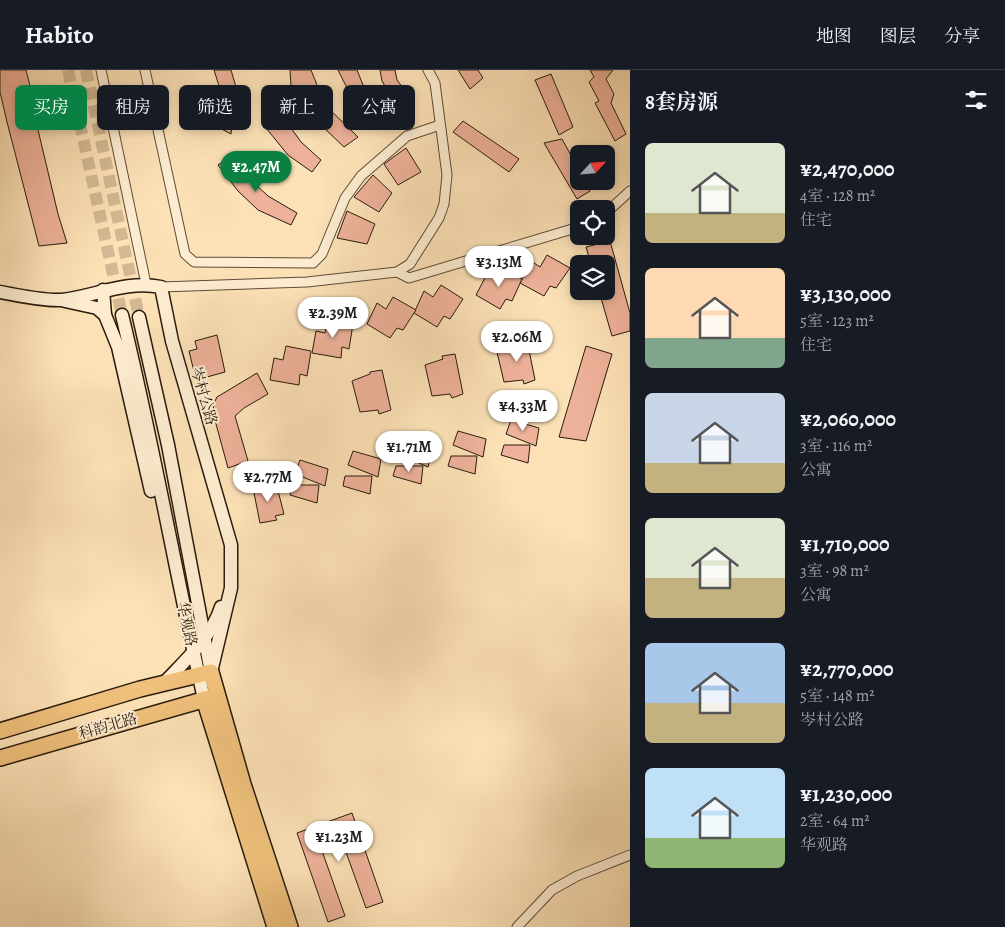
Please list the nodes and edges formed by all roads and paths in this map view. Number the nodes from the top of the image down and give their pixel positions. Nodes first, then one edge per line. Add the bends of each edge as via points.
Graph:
1 (101, 70) edge
2 (145, 70) edge
3 (428, 70) edge
4 (440, 125) junction
5 (630, 191) edge
6 (615, 205) edge
7 (570, 230) edge
8 (397, 272) junction
9 (146, 284) junction
10 (161, 287) junction
11 (103, 290) junction
12 (0, 292) edge
13 (60, 300) junction
14 (105, 315) junction
15 (122, 315) tunnel mouth
16 (139, 317) tunnel mouth
17 (231, 545) junction
18 (176, 574) junction
19 (204, 637) junction
20 (194, 653) junction
21 (204, 673) junction
22 (165, 682) junction
23 (133, 691) junction
24 (210, 697) junction
25 (135, 718) junction
26 (0, 731) edge
27 (0, 758) edge
28 (630, 855) edge
29 (275, 927) edge
30 (290, 927) edge
31 (517, 927) edge

1 - 9 street
2 - 4 street via 185,254 194,262 313,263 322,254 345,198 361,176 407,136
3 - 4 street via 435,83
4 - 8 street via 447,175 444,204 418,253 410,264
5 - 6 street
7 - 8 street via 409,278
8 - 10 street via 307,282
9 - 10 street
9 - 11 street
10 - 17 street, 岑村公路 via 172,341
11 - 13 street
11 - 14 street
12 - 13 street
13 - 14 street via 97,308
14 - 18 street via 118,347 151,490
15 - 18 street, 华观路
16 - 19 street, 华观路 via 168,445
17 - 19 street via 228,583 218,615
17 - 21 street, 岑村公路 via 231,588
18 - 20 street, 华观路
19 - 20 street
19 - 21 street, 华观路
20 - 21 street, 华观路
20 - 22 street
21 - 22 main road, 科韵北路
21 - 24 main road, 华观路
22 - 23 main road, 科韵北路
23 - 25 main road via 140,702
23 - 26 main road, 科韵北路
24 - 25 main road, 科韵北路
24 - 29 main road, 华观路 via 208,717
24 - 30 main road, 华观路
25 - 27 main road, 科韵北路
28 - 31 street via 577,876 552,890

